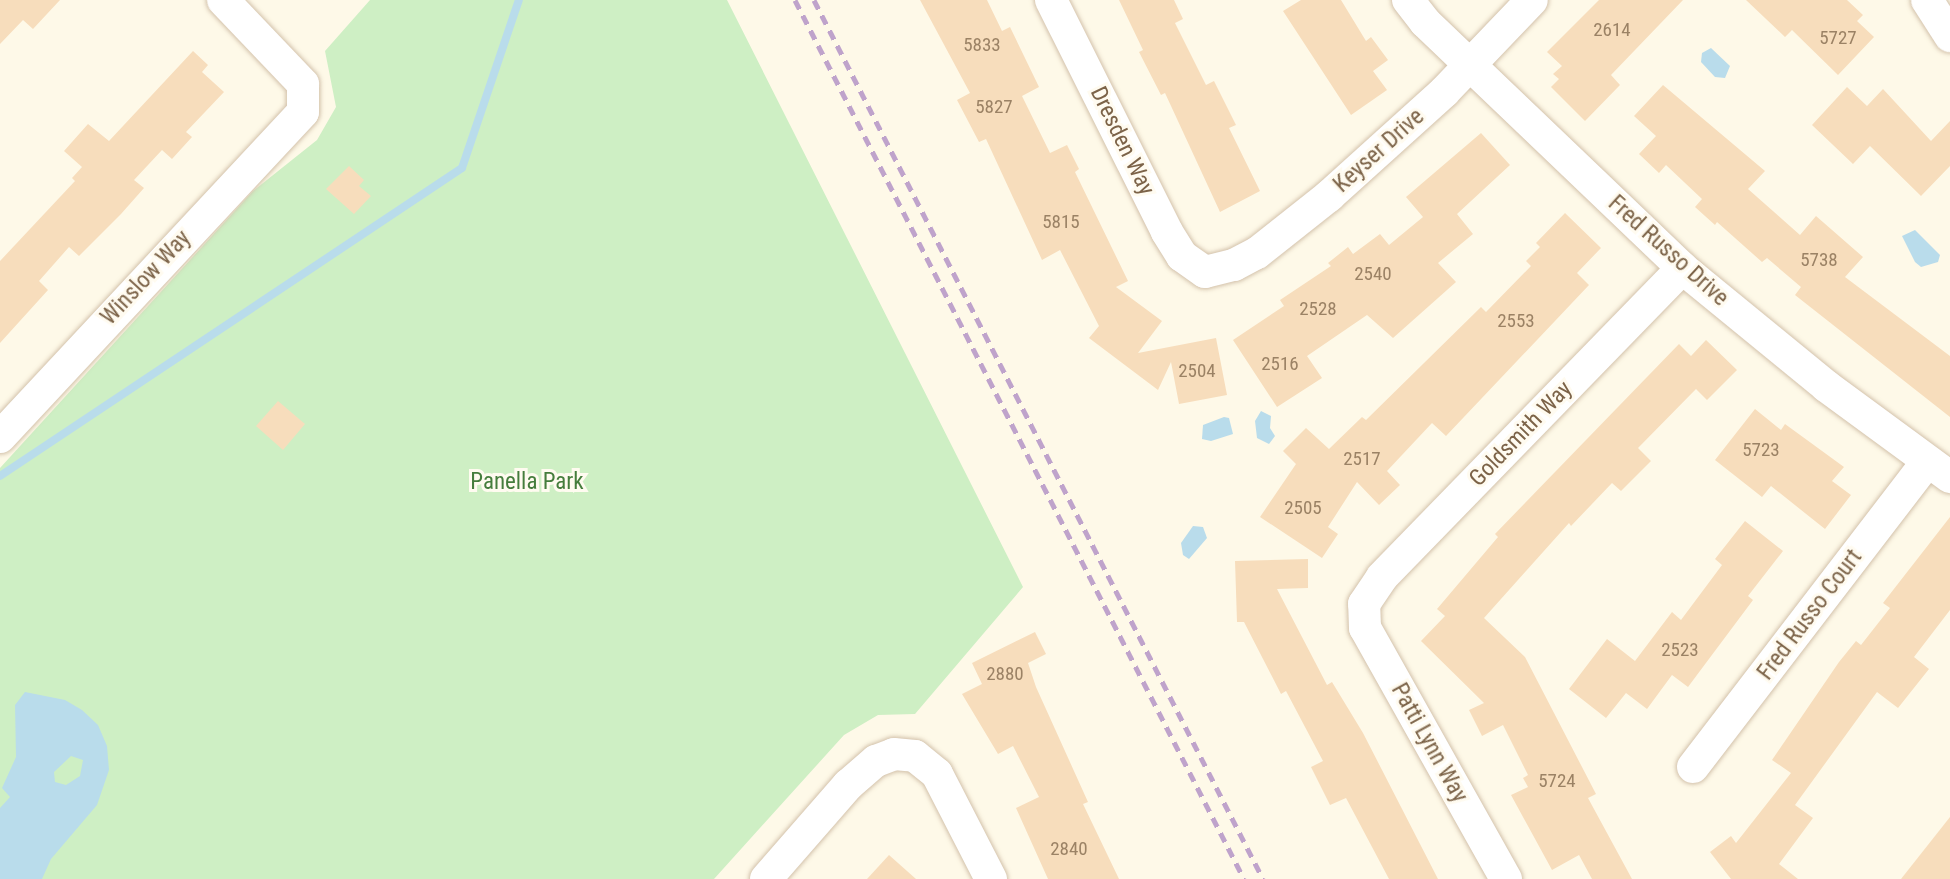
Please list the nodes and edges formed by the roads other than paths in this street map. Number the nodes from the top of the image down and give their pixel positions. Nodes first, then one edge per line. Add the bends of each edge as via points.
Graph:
1 (223, 0) edge
2 (1051, 0) edge
3 (1408, 0) edge
4 (1532, 0) edge
5 (1927, 0) edge
6 (1950, 36) edge
7 (1470, 64) junction
8 (1682, 268) junction
9 (1205, 272) joint
10 (0, 437) edge
11 (1938, 470) edge
12 (1364, 604) joint
13 (1693, 767) dead end
14 (766, 879) edge
15 (991, 879) edge
16 (1506, 879) edge

1 - 10 street, Winslow Way via 303,84 303,112
2 - 9 street, Dresden Way via 1167,232 1182,256
3 - 7 street, Fred Russo Drive
4 - 7 street, Keyser Drive
5 - 6 street
7 - 8 street, Fred Russo Drive
7 - 9 street, Keyser Drive via 1389,143 1257,253
8 - 11 street, Fred Russo Drive
8 - 12 street, Goldsmith Way via 1382,577
11 - 13 street, Fred Russo Court
12 - 16 street, Patti Lynn Way via 1365,628
14 - 15 street via 848,785 876,761 894,754 915,756 937,774

